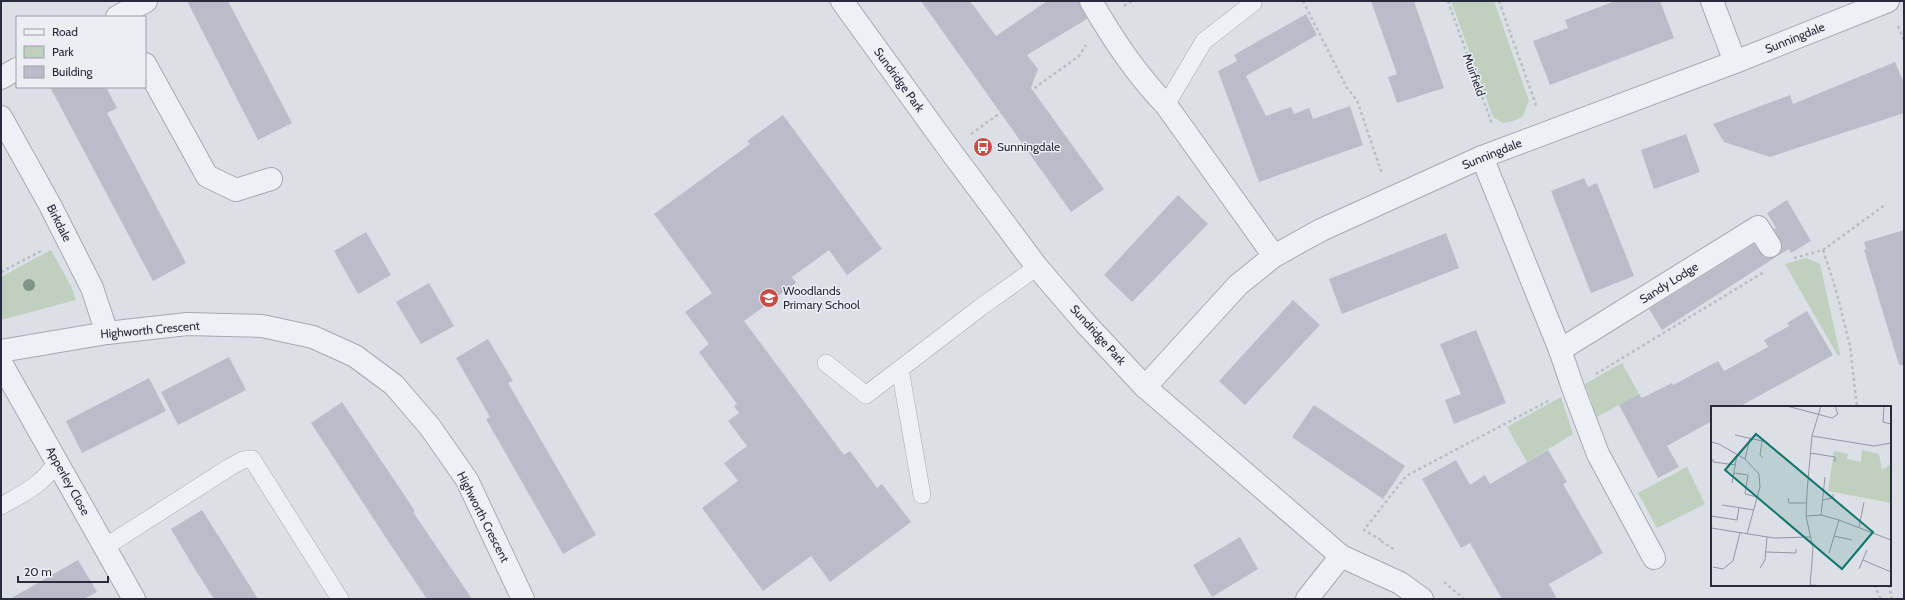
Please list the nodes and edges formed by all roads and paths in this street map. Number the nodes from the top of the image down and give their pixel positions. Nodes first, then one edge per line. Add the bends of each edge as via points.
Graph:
1 (146, 1) edge
2 (842, 1) edge
3 (1091, 1) edge
4 (1132, 1) edge
5 (1252, 1) edge
6 (1303, 1) edge
7 (1448, 1) edge
8 (1499, 1) edge
9 (1712, 1) edge
10 (1888, 1) edge
11 (120, 16) edge
12 (1102, 20) junction
13 (1735, 62) junction
14 (146, 66) edge
15 (16, 70) edge
16 (1, 78) edge
17 (1166, 105) junction
18 (1, 117) edge
19 (1545, 133) junction
20 (949, 149) junction
21 (1491, 153) junction
22 (271, 179) dead end
23 (1391, 199) junction
24 (1885, 206) dead end
25 (1770, 246) dead end
26 (1823, 250) junction
27 (1274, 256) junction
28 (1787, 260) dead end
29 (1037, 267) junction
30 (1766, 270) dead end
31 (106, 333) junction
32 (1560, 350) junction
33 (1, 351) edge
34 (1, 363) edge
35 (826, 363) dead end
36 (900, 369) junction
37 (1145, 386) junction
38 (1573, 388) junction
39 (1857, 406) edge
40 (57, 462) junction
41 (922, 496) dead end
42 (1, 506) edge
43 (1381, 540) dead end
44 (105, 547) junction
45 (1341, 556) junction
46 (1654, 558) dead end
47 (1874, 586) edge
48 (1889, 586) edge
49 (134, 599) edge
50 (340, 599) edge
51 (522, 599) edge
52 (1307, 599) edge
53 (1422, 599) edge
54 (1881, 599) edge
55 (1892, 599) edge

1 - 11 street
2 - 20 street, Sundridge Park
3 - 12 street
4 - 12 path
5 - 17 lane via 1204,41
6 - 23 path via 1347,88 1357,100
7 - 21 path, Muirfield
8 - 19 path
9 - 13 street
10 - 13 street, Sunningdale
12 - 17 street via 1145,84
12 - 20 path via 1080,56
13 - 19 street, Sunningdale
14 - 22 street via 208,176 236,190
15 - 16 street
17 - 27 street
18 - 31 street, Birkdale via 92,288
19 - 21 street, Sunningdale
20 - 29 street, Sundridge Park
21 - 23 street, Sunningdale
21 - 32 street
23 - 27 street, Sunningdale via 1321,230
24 - 26 path
25 - 32 street, Sandy Lodge via 1758,227
26 - 28 path
26 - 39 path via 1850,346
27 - 37 street, Sunningdale via 1238,285
29 - 36 lane
29 - 37 street, Sundridge Park via 1086,324
30 - 38 path
31 - 33 street, Highworth Crescent
31 - 51 street, Highworth Crescent via 187,324 262,326 313,337 355,356 394,385 430,427 467,480
32 - 38 street
34 - 40 street, Apperley Close
35 - 36 lane via 866,396
36 - 41 lane
37 - 45 street, Sundridge Park
38 - 43 path via 1406,476 1364,530
38 - 46 street via 1598,454
40 - 42 lane via 48,476 34,487
40 - 44 street, Apperley Close
44 - 49 street, Apperley Close
44 - 50 lane via 230,467 243,460 252,459
45 - 52 street
45 - 53 street, Sundridge Park via 1400,583
47 - 54 path
48 - 55 path

